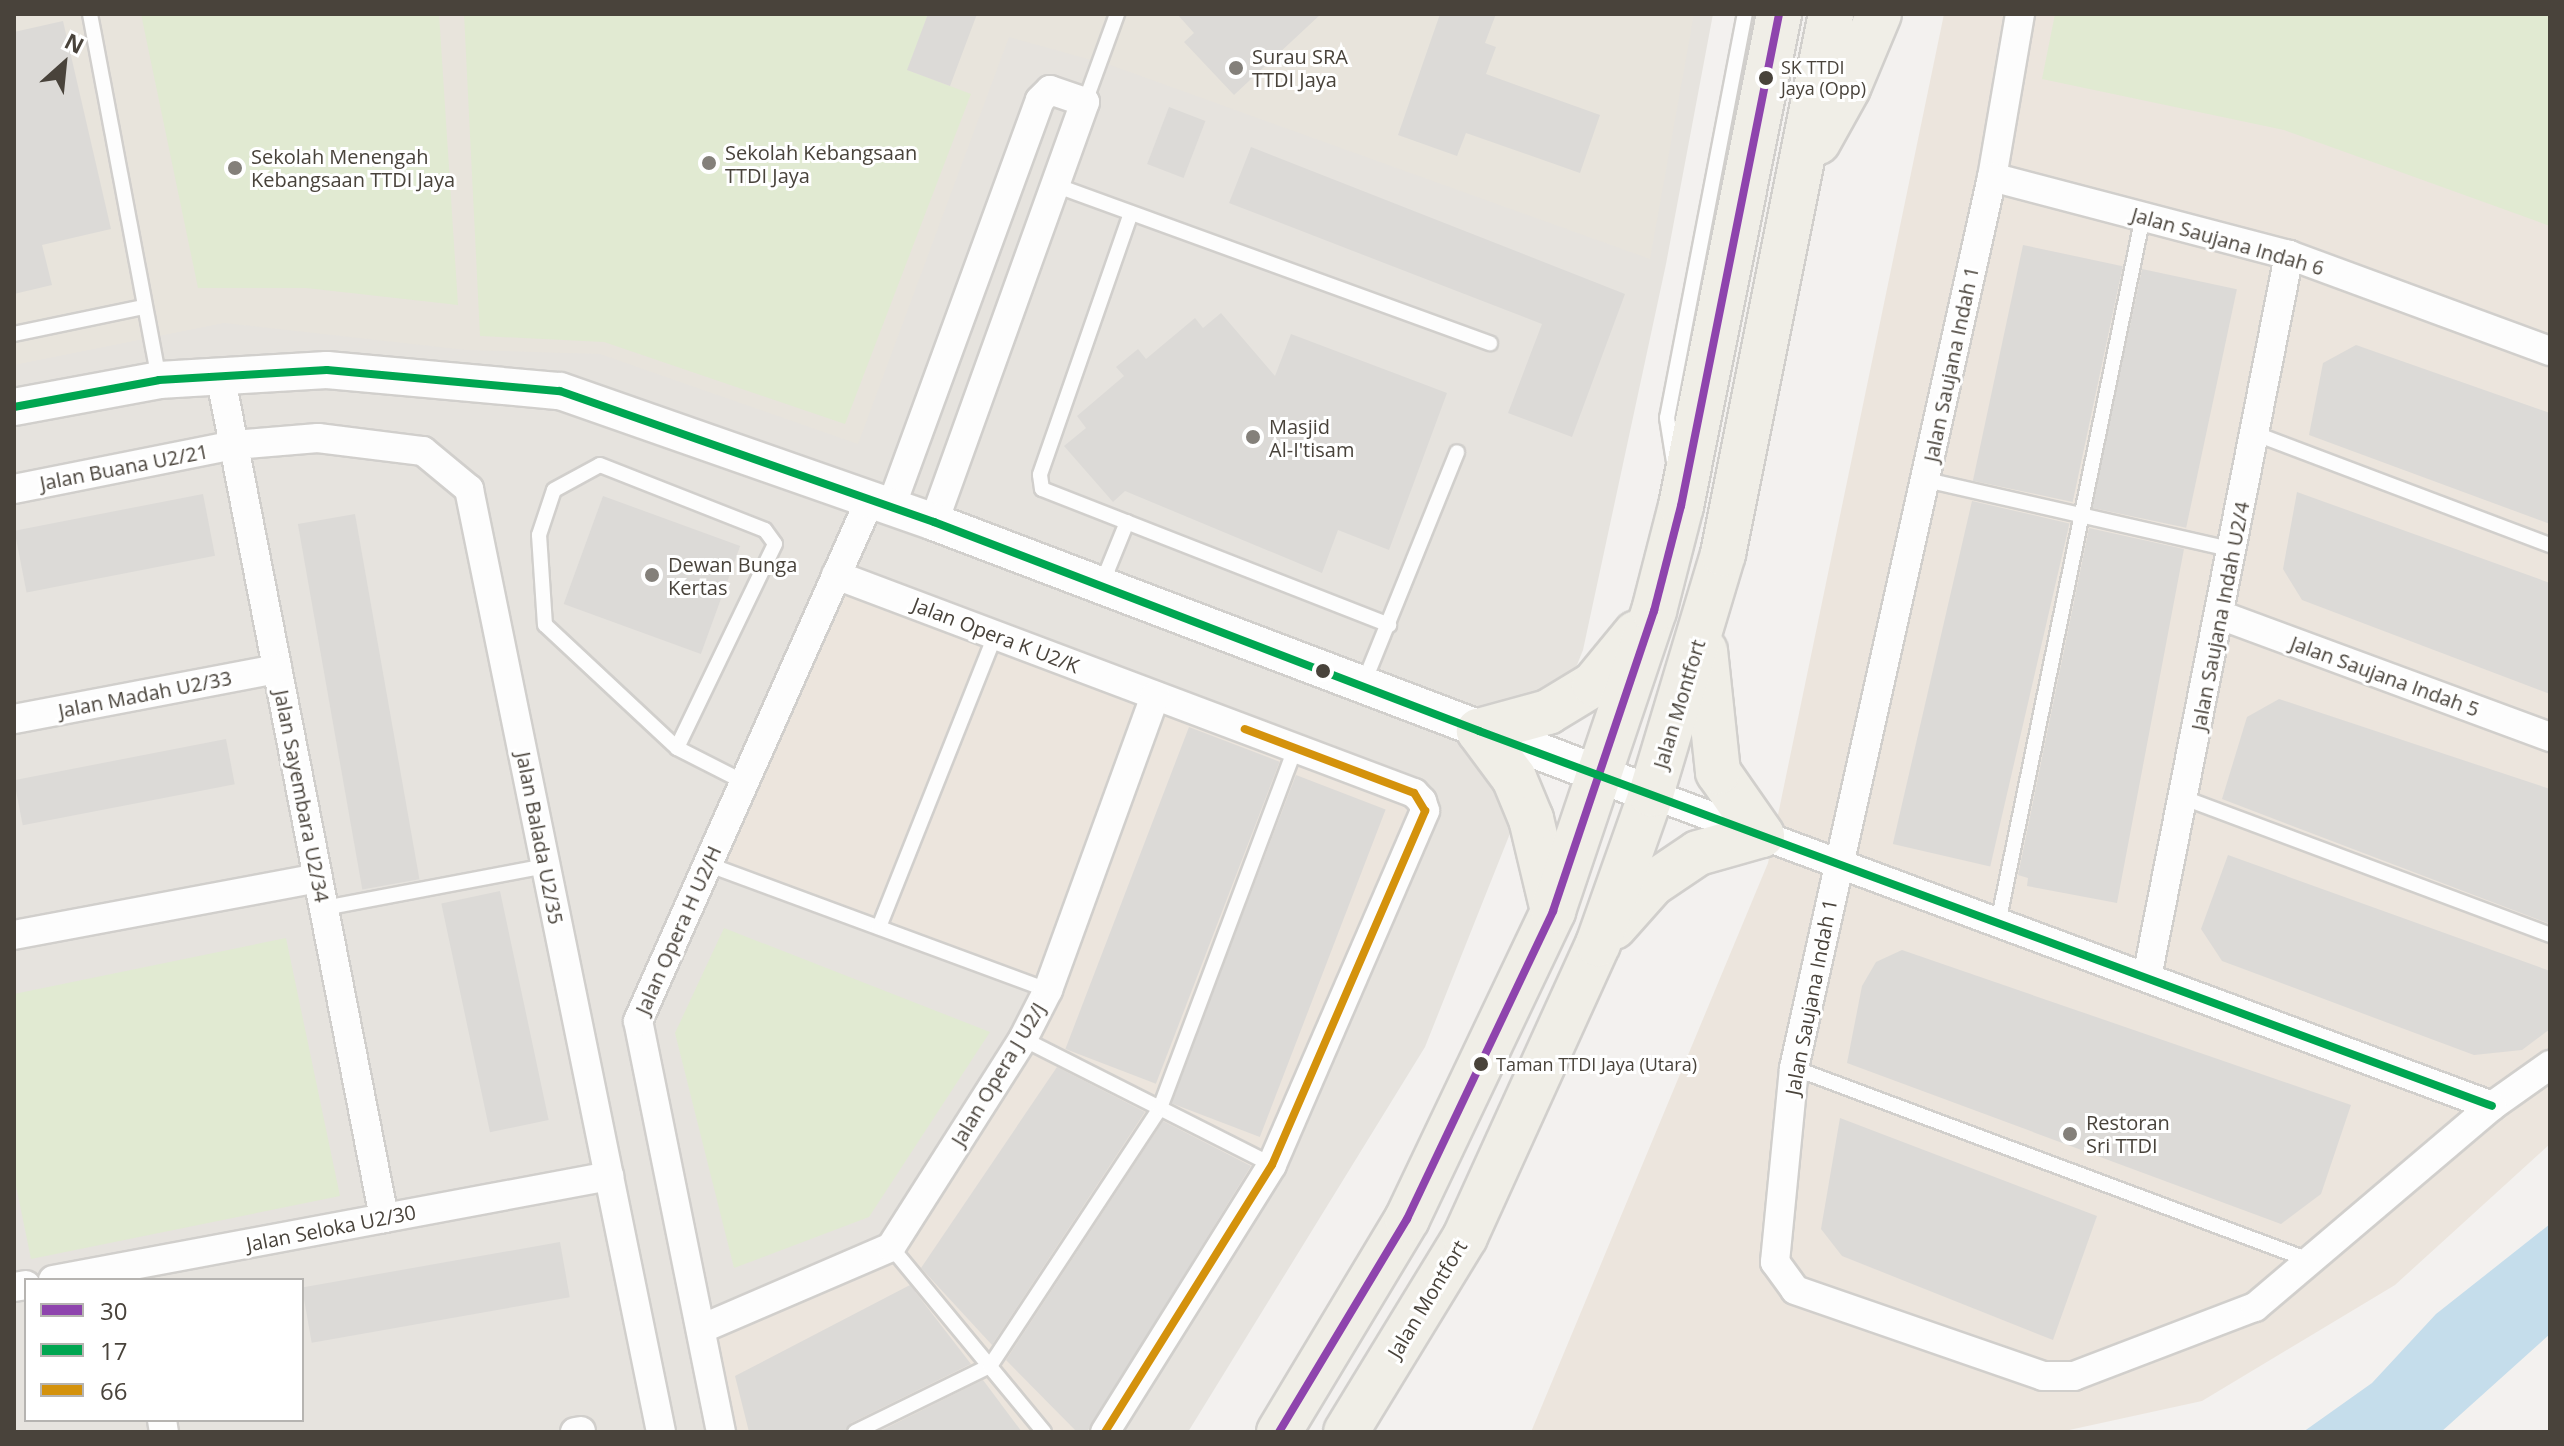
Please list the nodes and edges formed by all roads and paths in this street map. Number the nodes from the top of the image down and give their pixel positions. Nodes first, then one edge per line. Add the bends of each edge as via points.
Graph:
1 (90, 14) edge
2 (1117, 14) edge
3 (1745, 14) edge
4 (1779, 14) edge
5 (1831, 14) edge
6 (1879, 14) edge
7 (2020, 14) edge
8 (1085, 102) junction
9 (1992, 177) junction
10 (1798, 178) junction
11 (1055, 185) junction
12 (1131, 213) junction
13 (2143, 216) junction
14 (2289, 255) junction
15 (143, 307) junction
16 (14, 334) edge
17 (1490, 343) dead end
18 (2550, 351) edge
19 (220, 374) junction
20 (159, 380) junction
21 (14, 407) edge
22 (2256, 434) junction
23 (234, 445) junction
24 (1457, 452) dead end
25 (1926, 480) junction
26 (14, 489) edge
27 (881, 503) junction
28 (1681, 506) junction
29 (2084, 516) junction
30 (934, 522) junction
31 (1127, 522) junction
32 (2550, 545) edge
33 (2233, 550) junction
34 (836, 575) junction
35 (1101, 586) junction
36 (1654, 611) junction
37 (2220, 615) junction
38 (1389, 625) junction
39 (1703, 629) junction
40 (995, 635) junction
41 (277, 669) junction
42 (1363, 687) junction
43 (1155, 696) junction
44 (14, 719) edge
45 (1479, 731) junction
46 (2550, 737) edge
47 (677, 748) junction
48 (1295, 748) junction
49 (1598, 775) junction
50 (744, 782) junction
51 (1651, 794) junction
52 (2184, 798) junction
53 (1762, 835) junction
54 (1837, 863) junction
55 (707, 864) junction
56 (546, 866) junction
57 (318, 878) junction
58 (324, 908) junction
59 (1553, 911) junction
60 (1998, 923) junction
61 (879, 927) junction
62 (14, 935) edge
63 (2550, 935) edge
64 (1598, 944) junction
65 (2147, 977) junction
66 (1048, 990) junction
67 (1023, 1039) junction
68 (2550, 1065) edge
69 (1794, 1068) junction
70 (2492, 1106) junction
71 (1160, 1108) junction
72 (1272, 1165) junction
73 (609, 1176) junction
74 (384, 1218) junction
75 (891, 1247) junction
76 (2309, 1260) junction
77 (133, 1273) edge
78 (76, 1278) edge
79 (701, 1329) junction
80 (990, 1366) junction
81 (661, 1432) edge
82 (721, 1432) edge
83 (855, 1432) edge
84 (1044, 1432) edge
85 (1105, 1432) edge
86 (1279, 1432) edge
87 (1346, 1432) edge

1 - 15 lane
2 - 8 lane
3 - 28 lane via 1667,418
4 - 28 main road
5 - 10 main road, Jalan Montfort
6 - 10 main road via 1848,88
7 - 9 street, Jalan Saujana Indah 1
8 - 11 street
8 - 27 street, Jalan Opera H U2/H via 1050,90 1040,100
9 - 13 street, Jalan Saujana Indah 6
9 - 25 street, Jalan Saujana Indah 1
10 - 39 main road, Jalan Montfort
11 - 12 lane
11 - 30 street
12 - 17 lane
12 - 31 lane via 1040,475 1042,489
13 - 14 street, Jalan Saujana Indah 6
13 - 29 lane
14 - 18 street, Jalan Saujana Indah 6
14 - 22 street, Jalan Saujana Indah U2/4
15 - 16 lane
15 - 20 lane
19 - 20 street
19 - 23 street, Jalan Sayembara U2/34
19 - 27 street via 327,370 560,391
20 - 21 street
22 - 32 lane
22 - 33 street, Jalan Saujana Indah U2/4
23 - 26 street, Jalan Buana U2/21
23 - 41 street, Jalan Sayembara U2/34
23 - 56 street, Jalan Balada U2/35 via 318,438 423,451 469,489
24 - 38 lane
25 - 29 lane
25 - 54 street, Jalan Saujana Indah 1
27 - 30 street
27 - 34 street, Jalan Opera H U2/H
28 - 36 main road
29 - 33 lane
29 - 60 lane
30 - 35 street
31 - 35 lane
31 - 38 lane
33 - 37 street, Jalan Saujana Indah U2/4
34 - 40 street, Jalan Opera K U2/K
34 - 50 street, Jalan Opera H U2/H
35 - 42 street
36 - 45 main road via 1594,684 1548,712
36 - 49 main road
37 - 46 street, Jalan Saujana Indah 5
37 - 52 street, Jalan Saujana Indah U2/4
38 - 42 lane
39 - 51 main road, Jalan Montfort
39 - 53 main road via 1718,772
40 - 43 street, Jalan Opera K U2/K
40 - 61 lane
41 - 44 street, Jalan Madah U2/33
41 - 57 street, Jalan Sayembara U2/34
42 - 45 street
43 - 48 street, Jalan Opera K U2/K
43 - 66 street, Jalan Opera J U2/J
45 - 49 street
45 - 59 main road via 1514,778
47 - 47 lane via 545,625 539,535 554,490 600,465 765,530 775,544
47 - 50 lane
48 - 71 lane
48 - 72 street, Jalan Opera K U2/K via 1414,793 1425,811
49 - 51 street
49 - 59 main road
50 - 55 street, Jalan Opera H U2/H
51 - 53 street
51 - 64 main road, Jalan Montfort
52 - 63 lane
52 - 65 street, Jalan Saujana Indah U2/4
53 - 54 street
53 - 64 main road via 1698,853 1652,884
54 - 60 street
54 - 69 street, Jalan Saujana Indah 1
55 - 61 lane
55 - 79 street, Jalan Opera H U2/H via 638,1021
56 - 58 lane
56 - 73 street, Jalan Balada U2/35
57 - 58 street, Jalan Sayembara U2/34
57 - 62 street
58 - 74 street, Jalan Sayembara U2/34
59 - 86 main road via 1407,1219
60 - 65 street
61 - 66 lane
64 - 87 main road, Jalan Montfort via 1465,1237
65 - 70 street
66 - 67 street, Jalan Opera J U2/J
67 - 71 lane
67 - 75 street, Jalan Opera J U2/J
68 - 70 street, Jalan Saujana Indah 1
69 - 76 lane
69 - 76 street, Jalan Saujana Indah 1 via 1775,1262 1795,1290 2043,1376 2074,1376 2255,1307
70 - 76 street, Jalan Saujana Indah 1
71 - 72 lane
71 - 80 lane
72 - 85 street
73 - 74 street, Jalan Seloka U2/30
73 - 81 street, Jalan Balada U2/35
74 - 77 street, Jalan Seloka U2/30
75 - 79 street
75 - 80 lane
77 - 78 street, Jalan Seloka U2/30
79 - 82 street, Jalan Opera H U2/H
80 - 83 lane
80 - 84 lane

